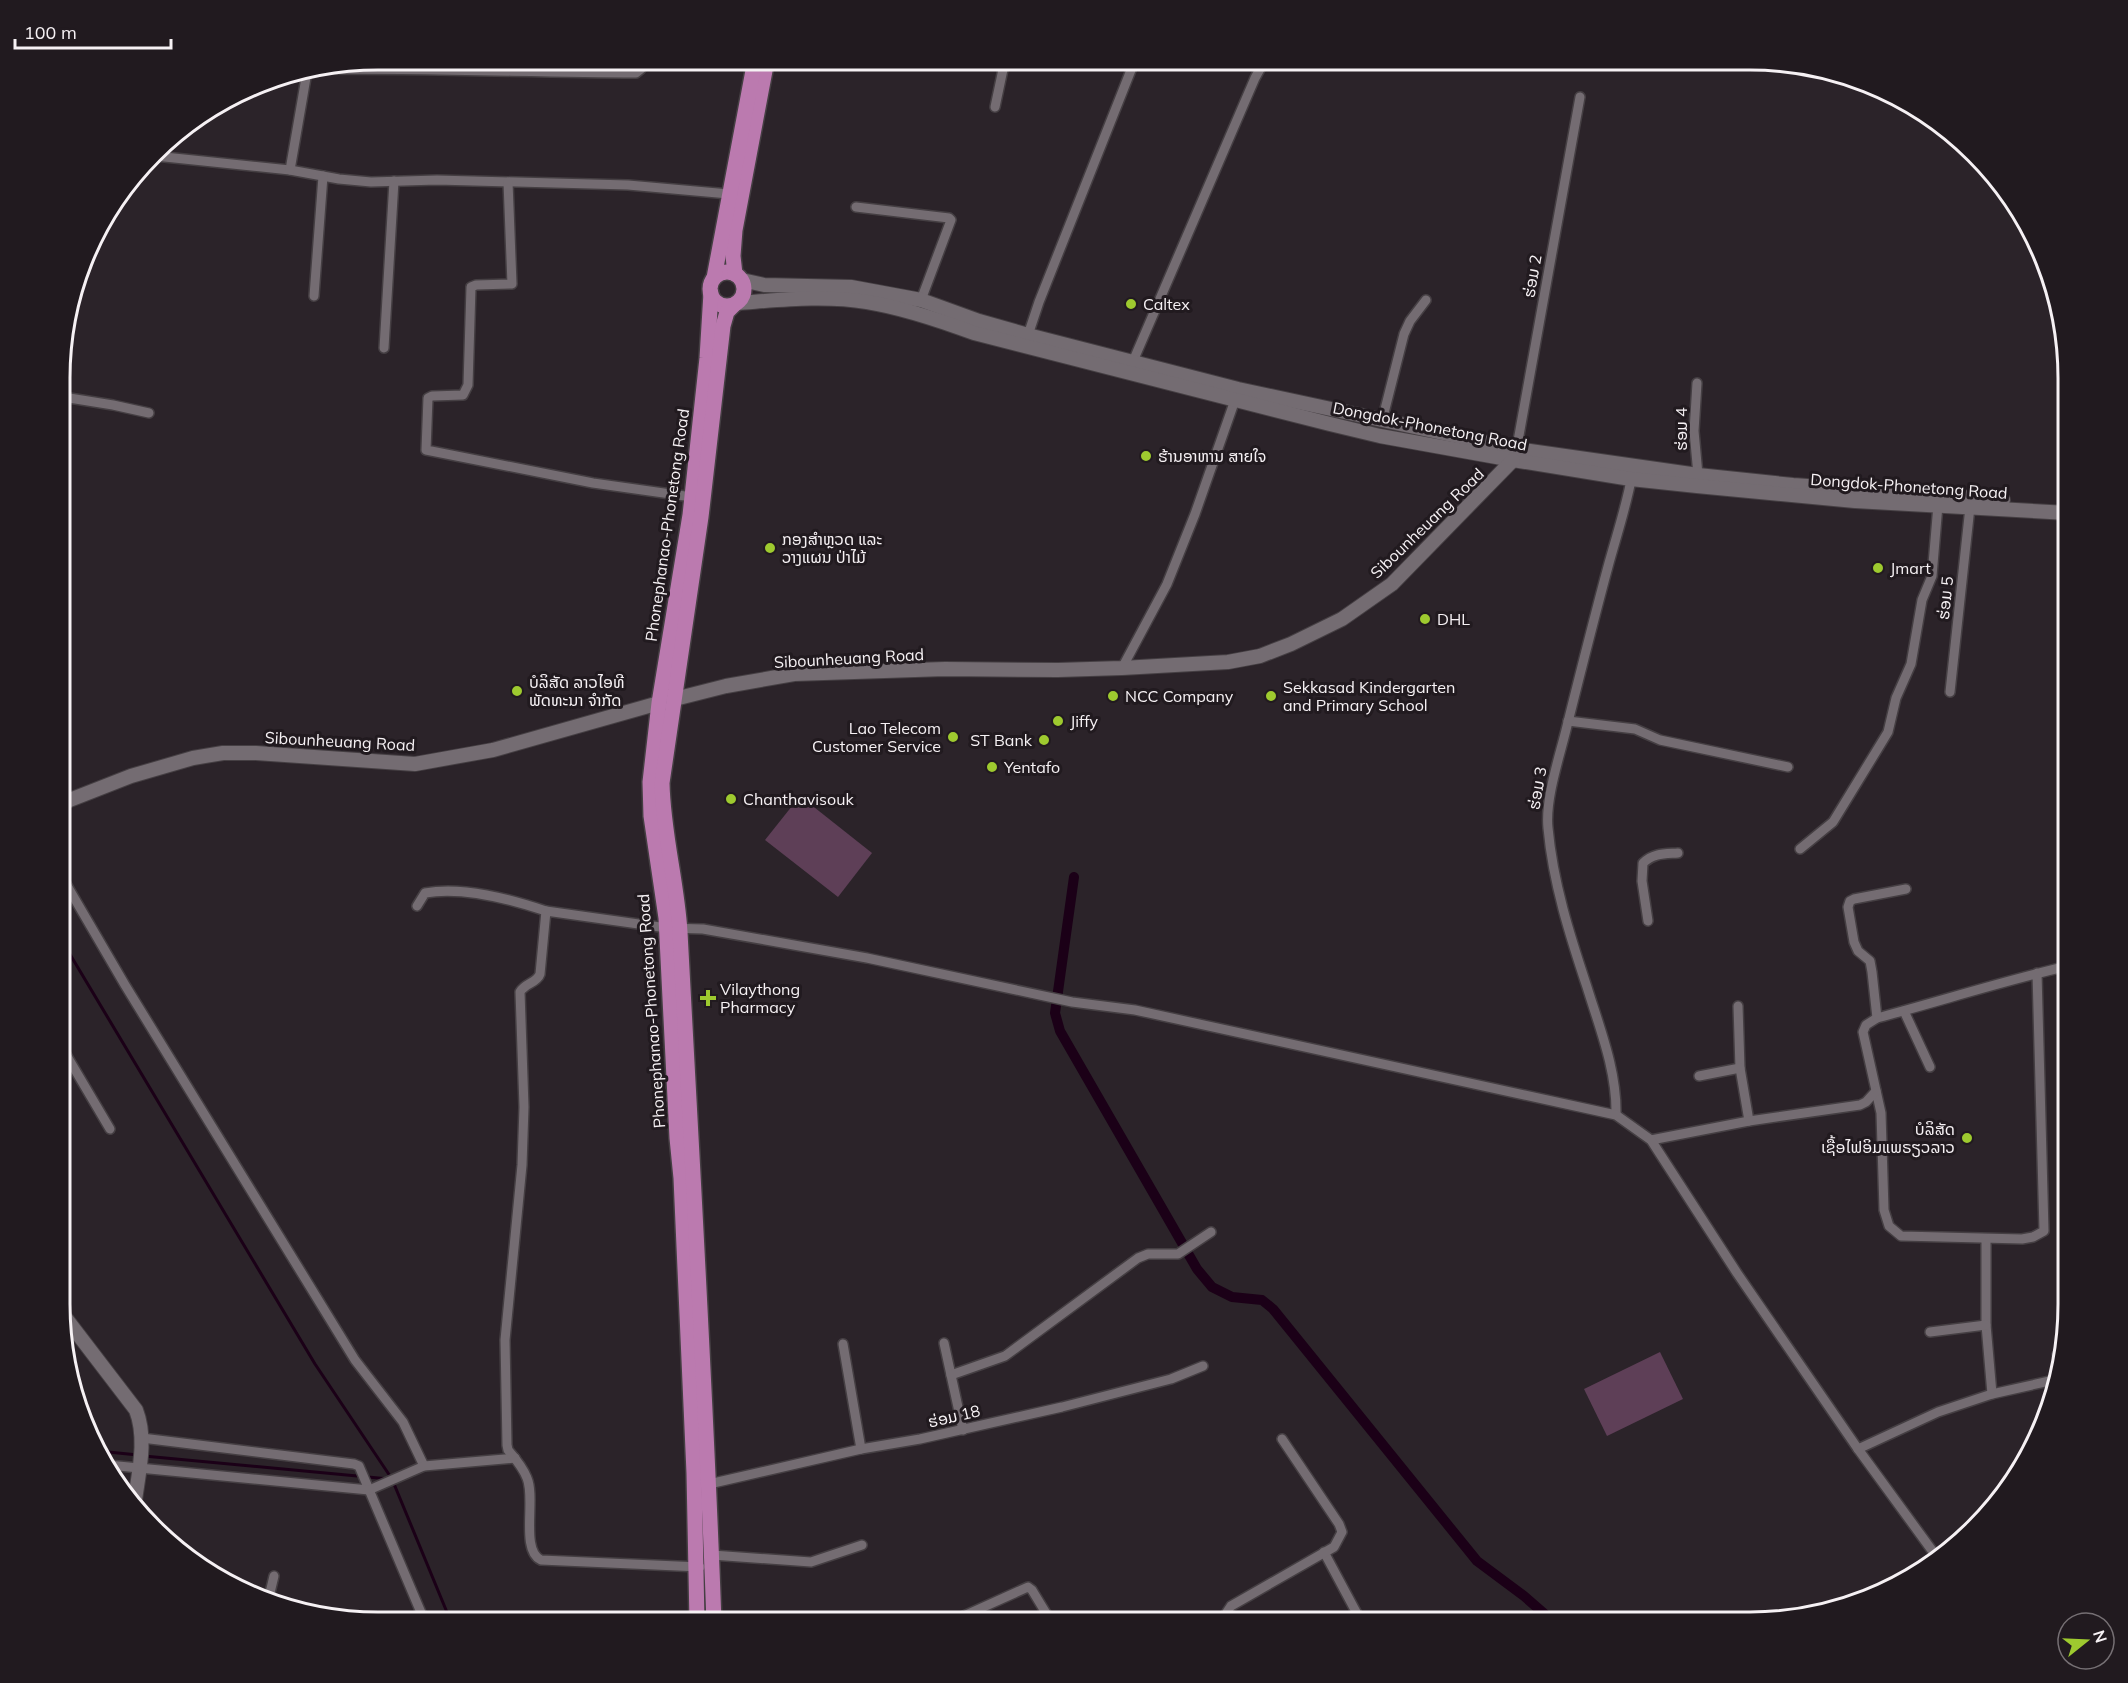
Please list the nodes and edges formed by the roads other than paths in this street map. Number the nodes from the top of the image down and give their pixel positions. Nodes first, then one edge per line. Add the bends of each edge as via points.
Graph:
1 (460, 70) edge
2 (640, 70) edge
3 (752, 70) edge
4 (765, 70) edge
5 (1003, 70) edge
6 (1131, 70) edge
7 (1259, 70) edge
8 (307, 79) edge
9 (1580, 97) dead end
10 (995, 107) dead end
11 (165, 157) edge
12 (290, 170) junction
13 (323, 176) junction
14 (394, 181) junction
15 (508, 182) junction
16 (729, 194) junction
17 (856, 207) dead end
18 (739, 277) junction
19 (712, 286) junction
20 (801, 293) junction
21 (314, 296) dead end
22 (921, 300) junction
23 (1426, 300) dead end
24 (735, 304) junction
25 (1026, 340) junction
26 (384, 348) dead end
27 (1130, 367) junction
28 (1697, 383) dead end
29 (70, 398) edge
30 (1235, 400) junction
31 (149, 413) dead end
32 (1382, 421) junction
33 (1515, 454) junction
34 (1632, 473) junction
35 (1698, 475) junction
36 (692, 497) junction
37 (2058, 503) edge
38 (1938, 505) junction
39 (1970, 507) junction
40 (2058, 512) edge
41 (695, 516) junction
42 (1122, 668) junction
43 (1950, 692) dead end
44 (674, 699) junction
45 (659, 703) junction
46 (1568, 721) junction
47 (1788, 767) dead end
48 (70, 800) edge
49 (1800, 849) dead end
50 (1678, 853) dead end
51 (1906, 889) dead end
52 (70, 891) edge
53 (417, 906) dead end
54 (546, 911) junction
55 (1648, 921) dead end
56 (673, 928) junction
57 (2058, 968) edge
58 (2037, 973) junction
59 (1738, 1006) dead end
60 (1904, 1011) junction
61 (1877, 1018) junction
62 (70, 1059) edge
63 (72, 1062) joint
64 (1930, 1067) dead end
65 (1740, 1068) junction
66 (1699, 1076) dead end
67 (1876, 1091) junction
68 (1616, 1115) junction
69 (1749, 1120) junction
70 (110, 1129) dead end
71 (1651, 1140) junction
72 (1211, 1233) dead end
73 (1986, 1239) junction
74 (71, 1325) edge
75 (1986, 1325) junction
76 (1930, 1332) dead end
77 (72, 1333) edge
78 (77, 1333) junction
79 (944, 1343) dead end
80 (843, 1344) dead end
81 (1203, 1366) dead end
82 (951, 1375) junction
83 (2048, 1381) edge
84 (1992, 1394) junction
85 (963, 1430) junction
86 (141, 1439) junction
87 (1282, 1439) dead end
88 (861, 1449) junction
89 (1857, 1449) junction
90 (515, 1458) junction
91 (116, 1465) edge
92 (139, 1466) junction
93 (422, 1468) junction
94 (709, 1484) junction
95 (371, 1487) junction
96 (136, 1494) edge
97 (862, 1545) dead end
98 (1324, 1552) junction
99 (1933, 1552) edge
100 (707, 1563) junction
101 (274, 1576) dead end
102 (270, 1592) edge
103 (421, 1612) edge
104 (699, 1612) edge
105 (713, 1612) edge
106 (972, 1612) edge
107 (1045, 1612) edge
108 (1227, 1612) edge
109 (1356, 1612) edge

1 - 2 street
3 - 16 main road, Phonephanao-Phonetong Road
4 - 18 main road via 735,230 733,256
5 - 10 street
6 - 25 street
7 - 27 street
8 - 12 street
9 - 33 street, ຮ່ອມ 2
11 - 12 street
12 - 13 street
13 - 14 street
13 - 21 street
14 - 15 street
14 - 26 street
15 - 16 street via 628,185
15 - 36 street via 512,284 471,287 468,385 463,395 428,398 426,450 593,483
16 - 19 main road, Phonephanao-Phonetong Road
17 - 22 street via 951,220
18 - 19 main road via 726,272
18 - 20 main road
18 - 24 main road via 744,293
19 - 24 main road via 718,304
19 - 36 main road, Phonephanao-Phonetong Road
20 - 22 main road, Dongdok-Phonetong Road via 850,287
20 - 24 main road
20 - 25 main road, Dongdok-Phonetong Road via 868,302 929,316 974,333
22 - 25 main road, Dongdok-Phonetong Road
23 - 32 street via 1404,334
24 - 41 main road, Phonephanao-Phonetong Road via 724,319
25 - 27 main road, Dongdok-Phonetong Road
27 - 30 main road, Dongdok-Phonetong Road
27 - 32 main road, Dongdok-Phonetong Road
28 - 35 street, ຮ່ອມ 4 via 1694,431
29 - 31 street
30 - 33 main road, Dongdok-Phonetong Road via 1380,436
30 - 42 street via 1167,584
32 - 33 main road, Dongdok-Phonetong Road
33 - 34 main road, Dongdok-Phonetong Road
33 - 42 main road, Sibounheuang Road via 1392,584 1342,619 1260,656 1228,662
34 - 35 main road, Dongdok-Phonetong Road
34 - 38 main road, Dongdok-Phonetong Road via 1855,501
34 - 46 street, ຮ່ອມ 3
35 - 37 main road, Dongdok-Phonetong Road
36 - 41 main road, Phonephanao-Phonetong Road
38 - 39 main road, Dongdok-Phonetong Road
38 - 49 street via 1932,576 1922,600 1911,664 1896,698 1888,732 1833,822
39 - 40 main road, Dongdok-Phonetong Road
39 - 43 street, ຮ່ອມ 5
41 - 44 main road, Phonephanao-Phonetong Road
41 - 45 main road, Phonephanao-Phonetong Road
42 - 44 main road, Sibounheuang Road via 794,674
44 - 45 main road, Sibounheuang Road
44 - 56 main road, Phonephanao-Phonetong Road via 662,783
45 - 48 main road, Sibounheuang Road via 494,750 415,764 223,753 132,776
45 - 56 main road, Phonephanao-Phonetong Road via 650,782 651,816
46 - 47 street via 1635,729 1660,740
46 - 68 street, ຮ່ອມ 3 via 1547,827 1567,928 1607,1049
50 - 55 street via 1650,856 1643,862
51 - 61 street via 1854,898 1848,907 1854,942 1870,961
52 - 93 street via 355,1360 403,1422
53 - 54 street via 425,893 441,890 509,899
54 - 56 street
54 - 90 street via 540,974 520,992 522,1165 505,1340 507,1445
56 - 68 street via 703,929 867,958 1072,1002 1135,1010
56 - 94 main road, Phonephanao-Phonetong Road
56 - 100 main road, Phonephanao-Phonetong Road via 677,1138
57 - 58 street
58 - 60 street
58 - 73 street via 2044,1231 2022,1239
59 - 65 street
60 - 61 street
60 - 64 street
61 - 67 street via 1863,1032
62 - 63 street
63 - 70 street
65 - 66 street
65 - 69 street
67 - 69 street via 1860,1105
67 - 73 street via 1881,1113 1884,1210 1889,1226 1901,1236
68 - 71 street
69 - 71 street
71 - 89 street
72 - 82 street via 1178,1254 1138,1258 1005,1356
73 - 75 street
74 - 78 main road
75 - 76 street
75 - 84 street
77 - 78 street
78 - 86 main road via 136,1410
79 - 82 street
80 - 88 street
81 - 85 street, ຮ່ອມ 18 via 1160,1382
82 - 85 street
83 - 84 street
84 - 89 street via 1938,1412
85 - 88 street, ຮ່ອມ 18
86 - 92 main road
86 - 95 street via 354,1464
87 - 98 street via 1342,1532 1334,1547
88 - 94 street, ຮ່ອມ 18
89 - 99 street
90 - 93 street
90 - 100 street via 528,1479 530,1545 537,1558
91 - 92 street
92 - 95 street
92 - 96 main road
93 - 95 street
94 - 100 main road, Phonephanao-Phonetong Road
95 - 103 street
97 - 100 street via 811,1562
98 - 108 street via 1238,1601
98 - 109 street
100 - 104 main road, Phonephanao-Phonetong Road
100 - 105 main road, Phonephanao-Phonetong Road
101 - 102 street
106 - 107 street via 1028,1587

